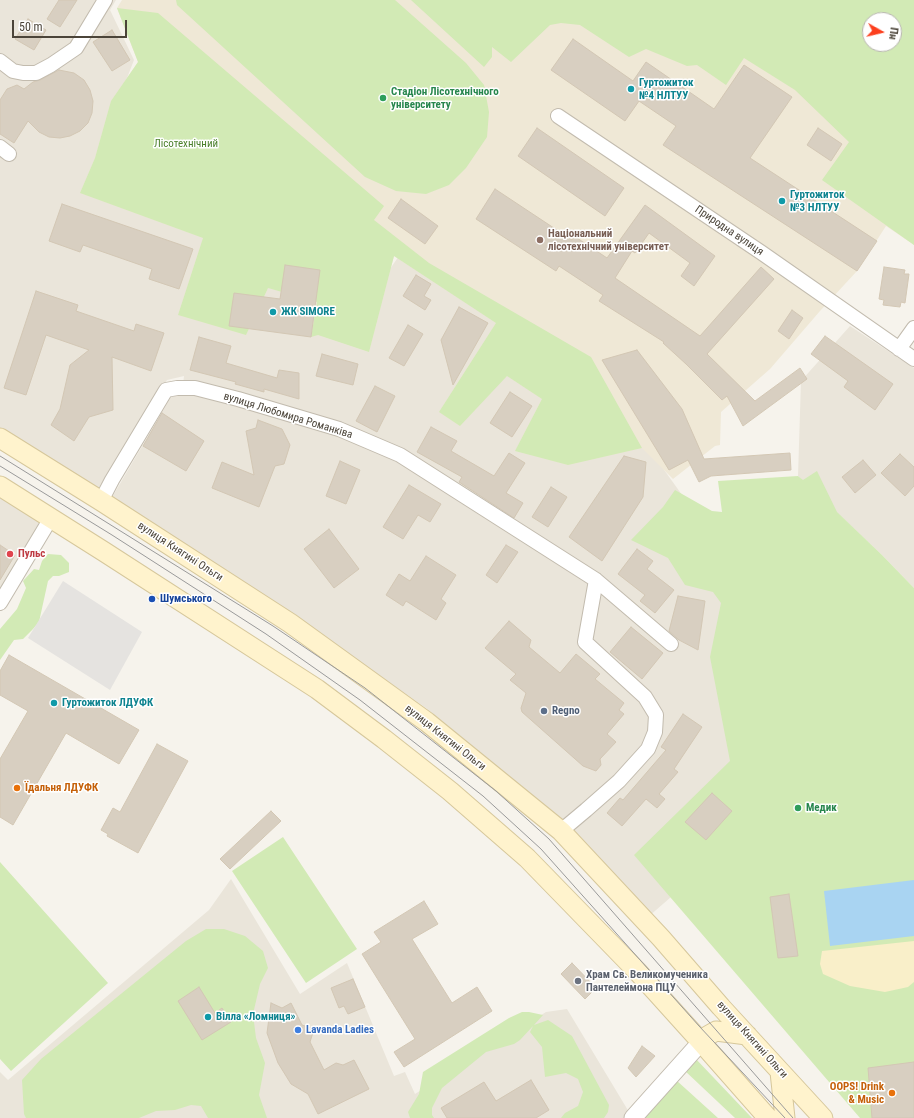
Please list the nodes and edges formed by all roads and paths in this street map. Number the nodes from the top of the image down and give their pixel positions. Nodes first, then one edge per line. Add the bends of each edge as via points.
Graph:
1 (105, 0) edge
2 (0, 61) edge
3 (558, 116) dead end
4 (914, 328) edge
5 (899, 349) junction
6 (914, 359) edge
7 (0, 438) edge
8 (0, 486) edge
9 (101, 501) junction
10 (51, 518) junction
11 (596, 580) junction
12 (0, 603) edge
13 (671, 644) dead end
14 (561, 831) junction
15 (747, 1035) junction
16 (701, 1042) junction
17 (780, 1072) junction
18 (633, 1118) edge
19 (768, 1118) edge
20 (785, 1118) edge
21 (823, 1118) edge

1 - 2 street via 76,48 51,65 36,72 23,74 13,71
3 - 5 street, Природна вулиця
4 - 5 street
5 - 6 street, Природна вулиця
7 - 9 main road, вулиця Княгині Ольги
8 - 10 main road
9 - 11 street, вулиця Любомира Романківа via 166,390 195,388 339,429 400,455
9 - 14 main road, вулиця Княгині Ольги via 336,655 427,722
10 - 12 street
10 - 16 main road via 317,689 450,791 527,858 637,971
11 - 13 street, вулиця Любомира Романківа
11 - 14 street via 585,642 645,697 656,715 655,732 648,749 619,781
14 - 15 main road, вулиця Княгині Ольги
15 - 16 main road via 716,1031
15 - 17 main road, вулиця Княгині Ольги
16 - 18 street
16 - 19 main road
17 - 20 main road
17 - 21 main road, вулиця Княгині Ольги

